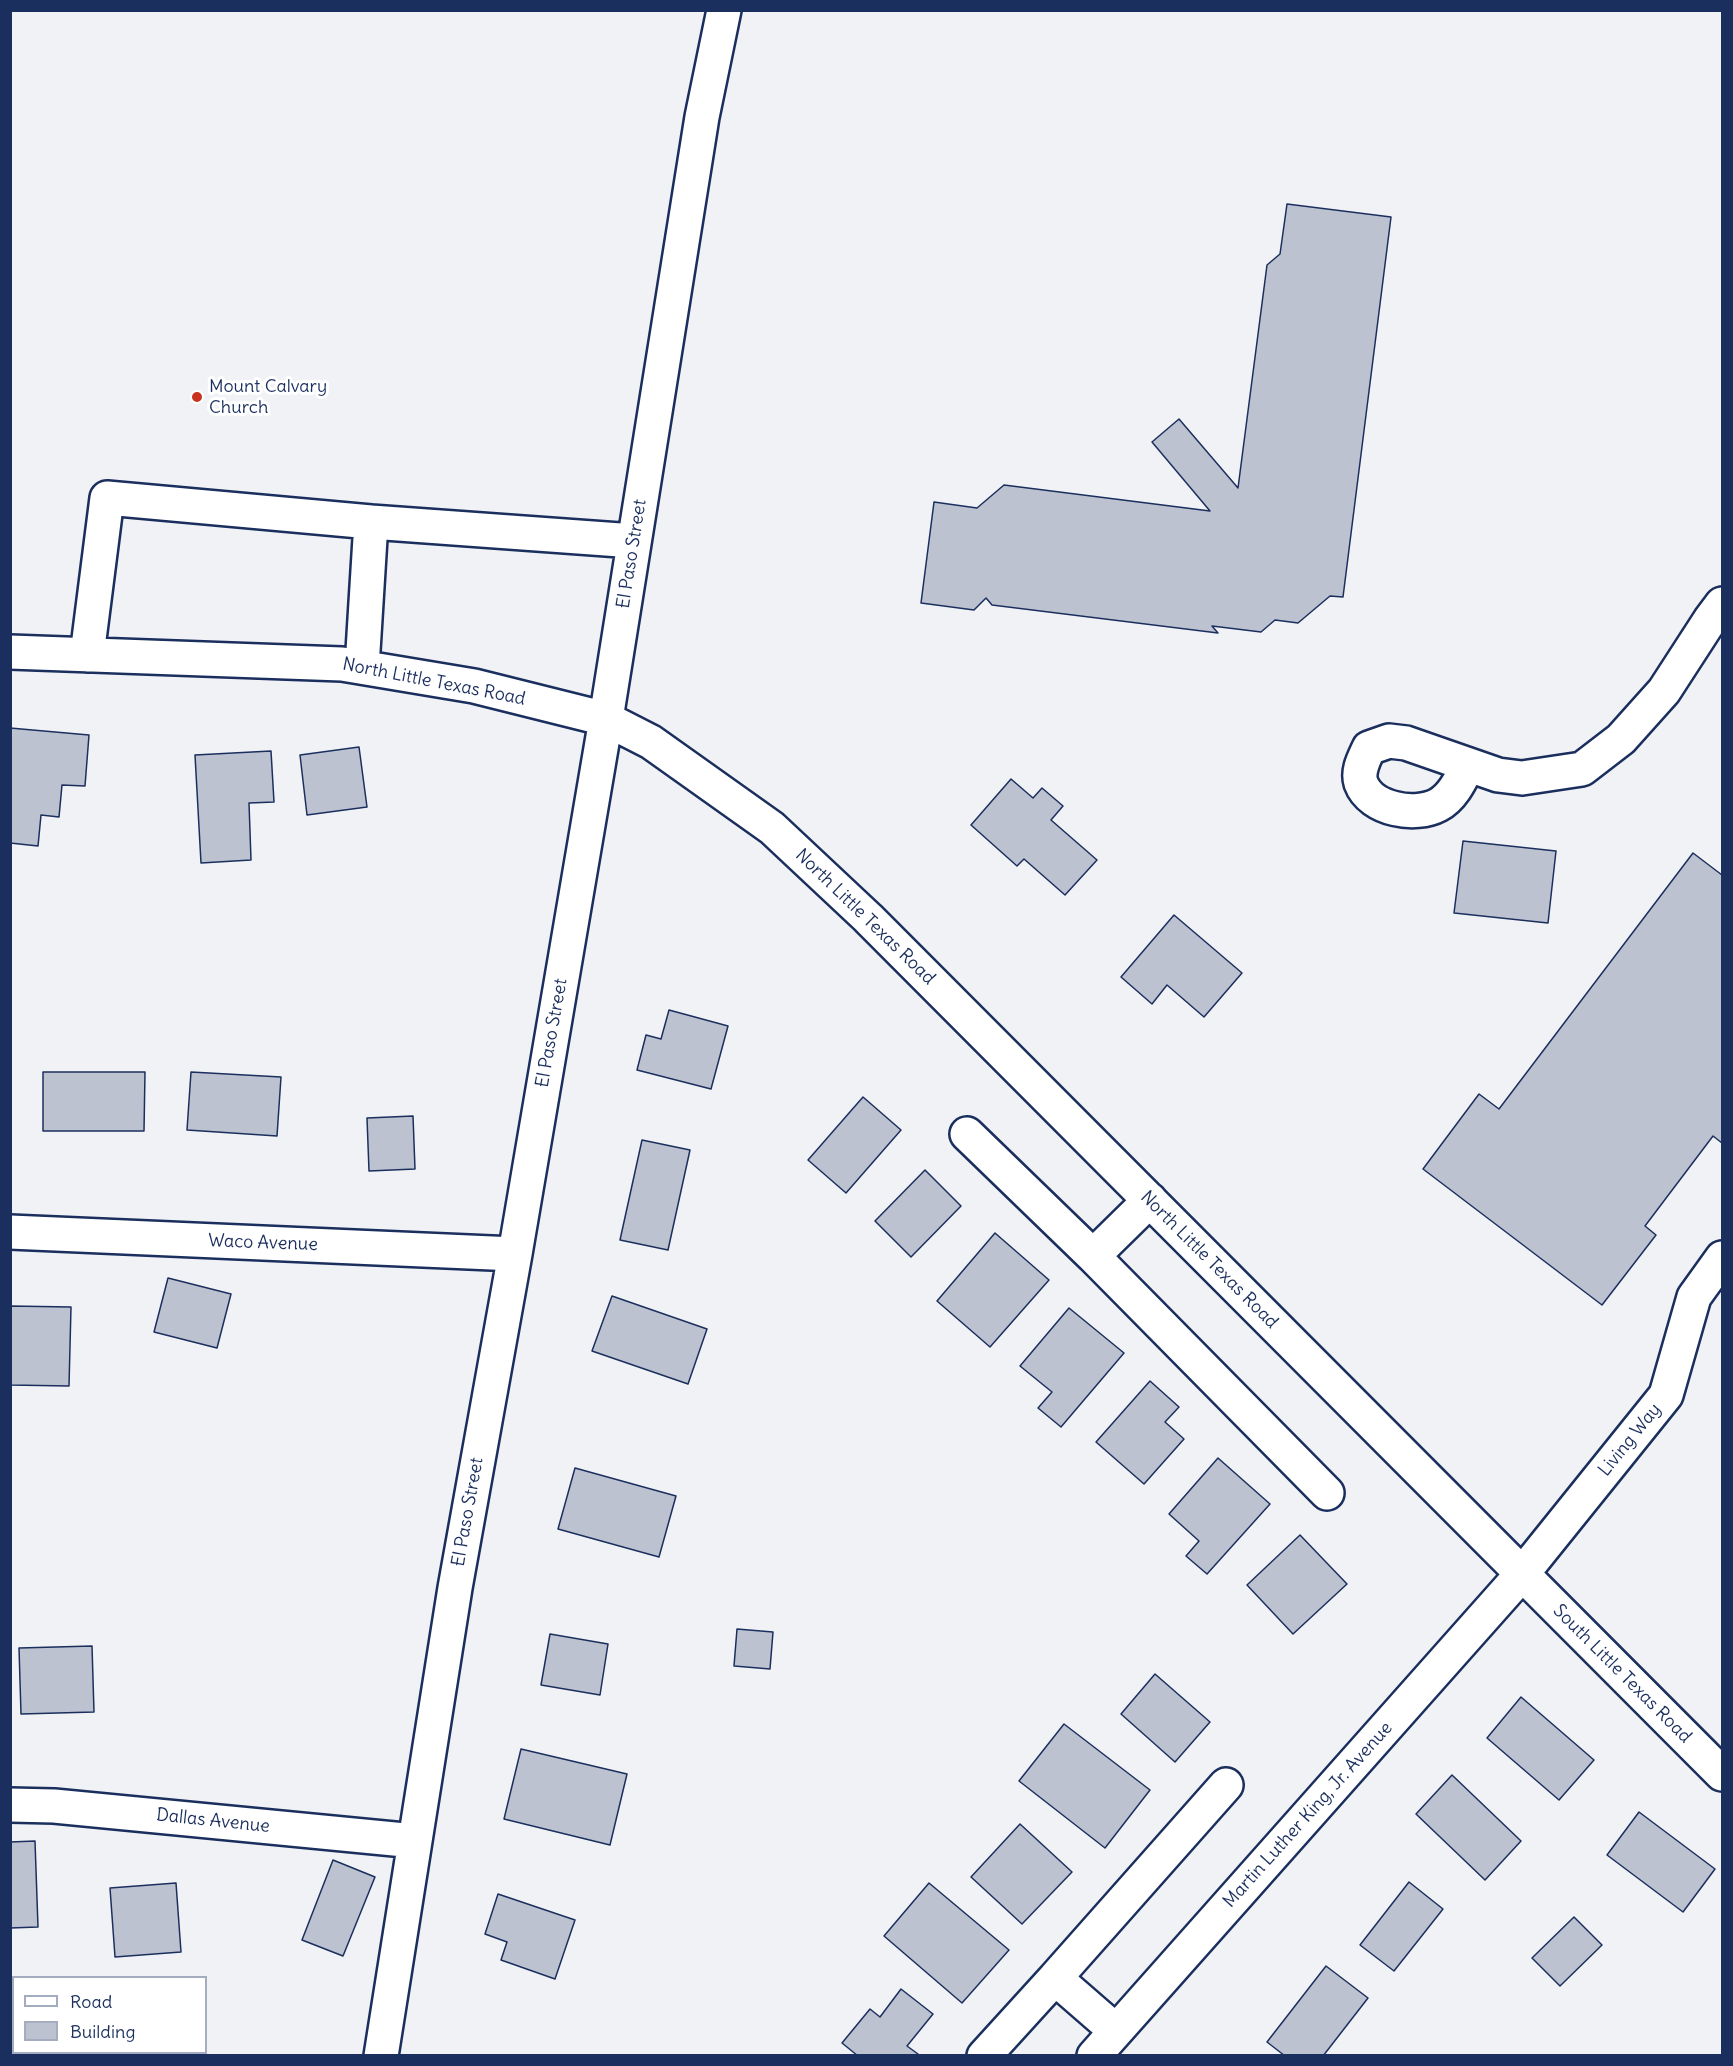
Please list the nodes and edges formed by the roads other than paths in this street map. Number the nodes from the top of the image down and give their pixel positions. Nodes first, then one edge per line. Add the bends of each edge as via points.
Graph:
1 (724, 10) edge
2 (371, 522) junction
3 (634, 541) junction
4 (1722, 604) edge
5 (10, 652) edge
6 (87, 654) junction
7 (362, 667) junction
8 (606, 719) junction
9 (1468, 765) dead end
10 (967, 1134) dead end
11 (1150, 1200) junction
12 (10, 1232) edge
13 (514, 1254) junction
14 (1093, 1256) junction
15 (1722, 1258) edge
16 (1327, 1493) dead end
17 (1522, 1574) junction
18 (1722, 1774) edge
19 (1227, 1785) dead end
20 (10, 1804) edge
21 (415, 1841) junction
22 (1055, 1978) junction
23 (1116, 2031) junction
24 (381, 2055) edge
25 (984, 2055) edge
26 (1094, 2055) edge

1 - 3 street, El Paso Street via 702,117
2 - 3 street
2 - 6 street via 107,498
2 - 7 street
3 - 8 street, El Paso Street
4 - 9 street via 1664,691 1621,739 1582,768 1522,778
5 - 6 street, North Little Texas Road
6 - 7 street, North Little Texas Road
7 - 8 street, North Little Texas Road via 474,686
8 - 11 street, North Little Texas Road via 651,742 772,828 868,918
8 - 13 street, El Paso Street
10 - 14 street
11 - 14 street
11 - 17 street, North Little Texas Road
12 - 13 street, Waco Avenue
13 - 21 street, El Paso Street via 454,1588
14 - 16 street
15 - 17 street, Living Way via 1694,1297 1666,1395
17 - 18 street, South Little Texas Road
17 - 23 street, Martin Luther King, Jr. Avenue
19 - 22 street
20 - 21 street, Dallas Avenue
21 - 24 street, El Paso Street
22 - 23 street
22 - 25 street
23 - 26 street, Martin Luther King, Jr. Avenue

